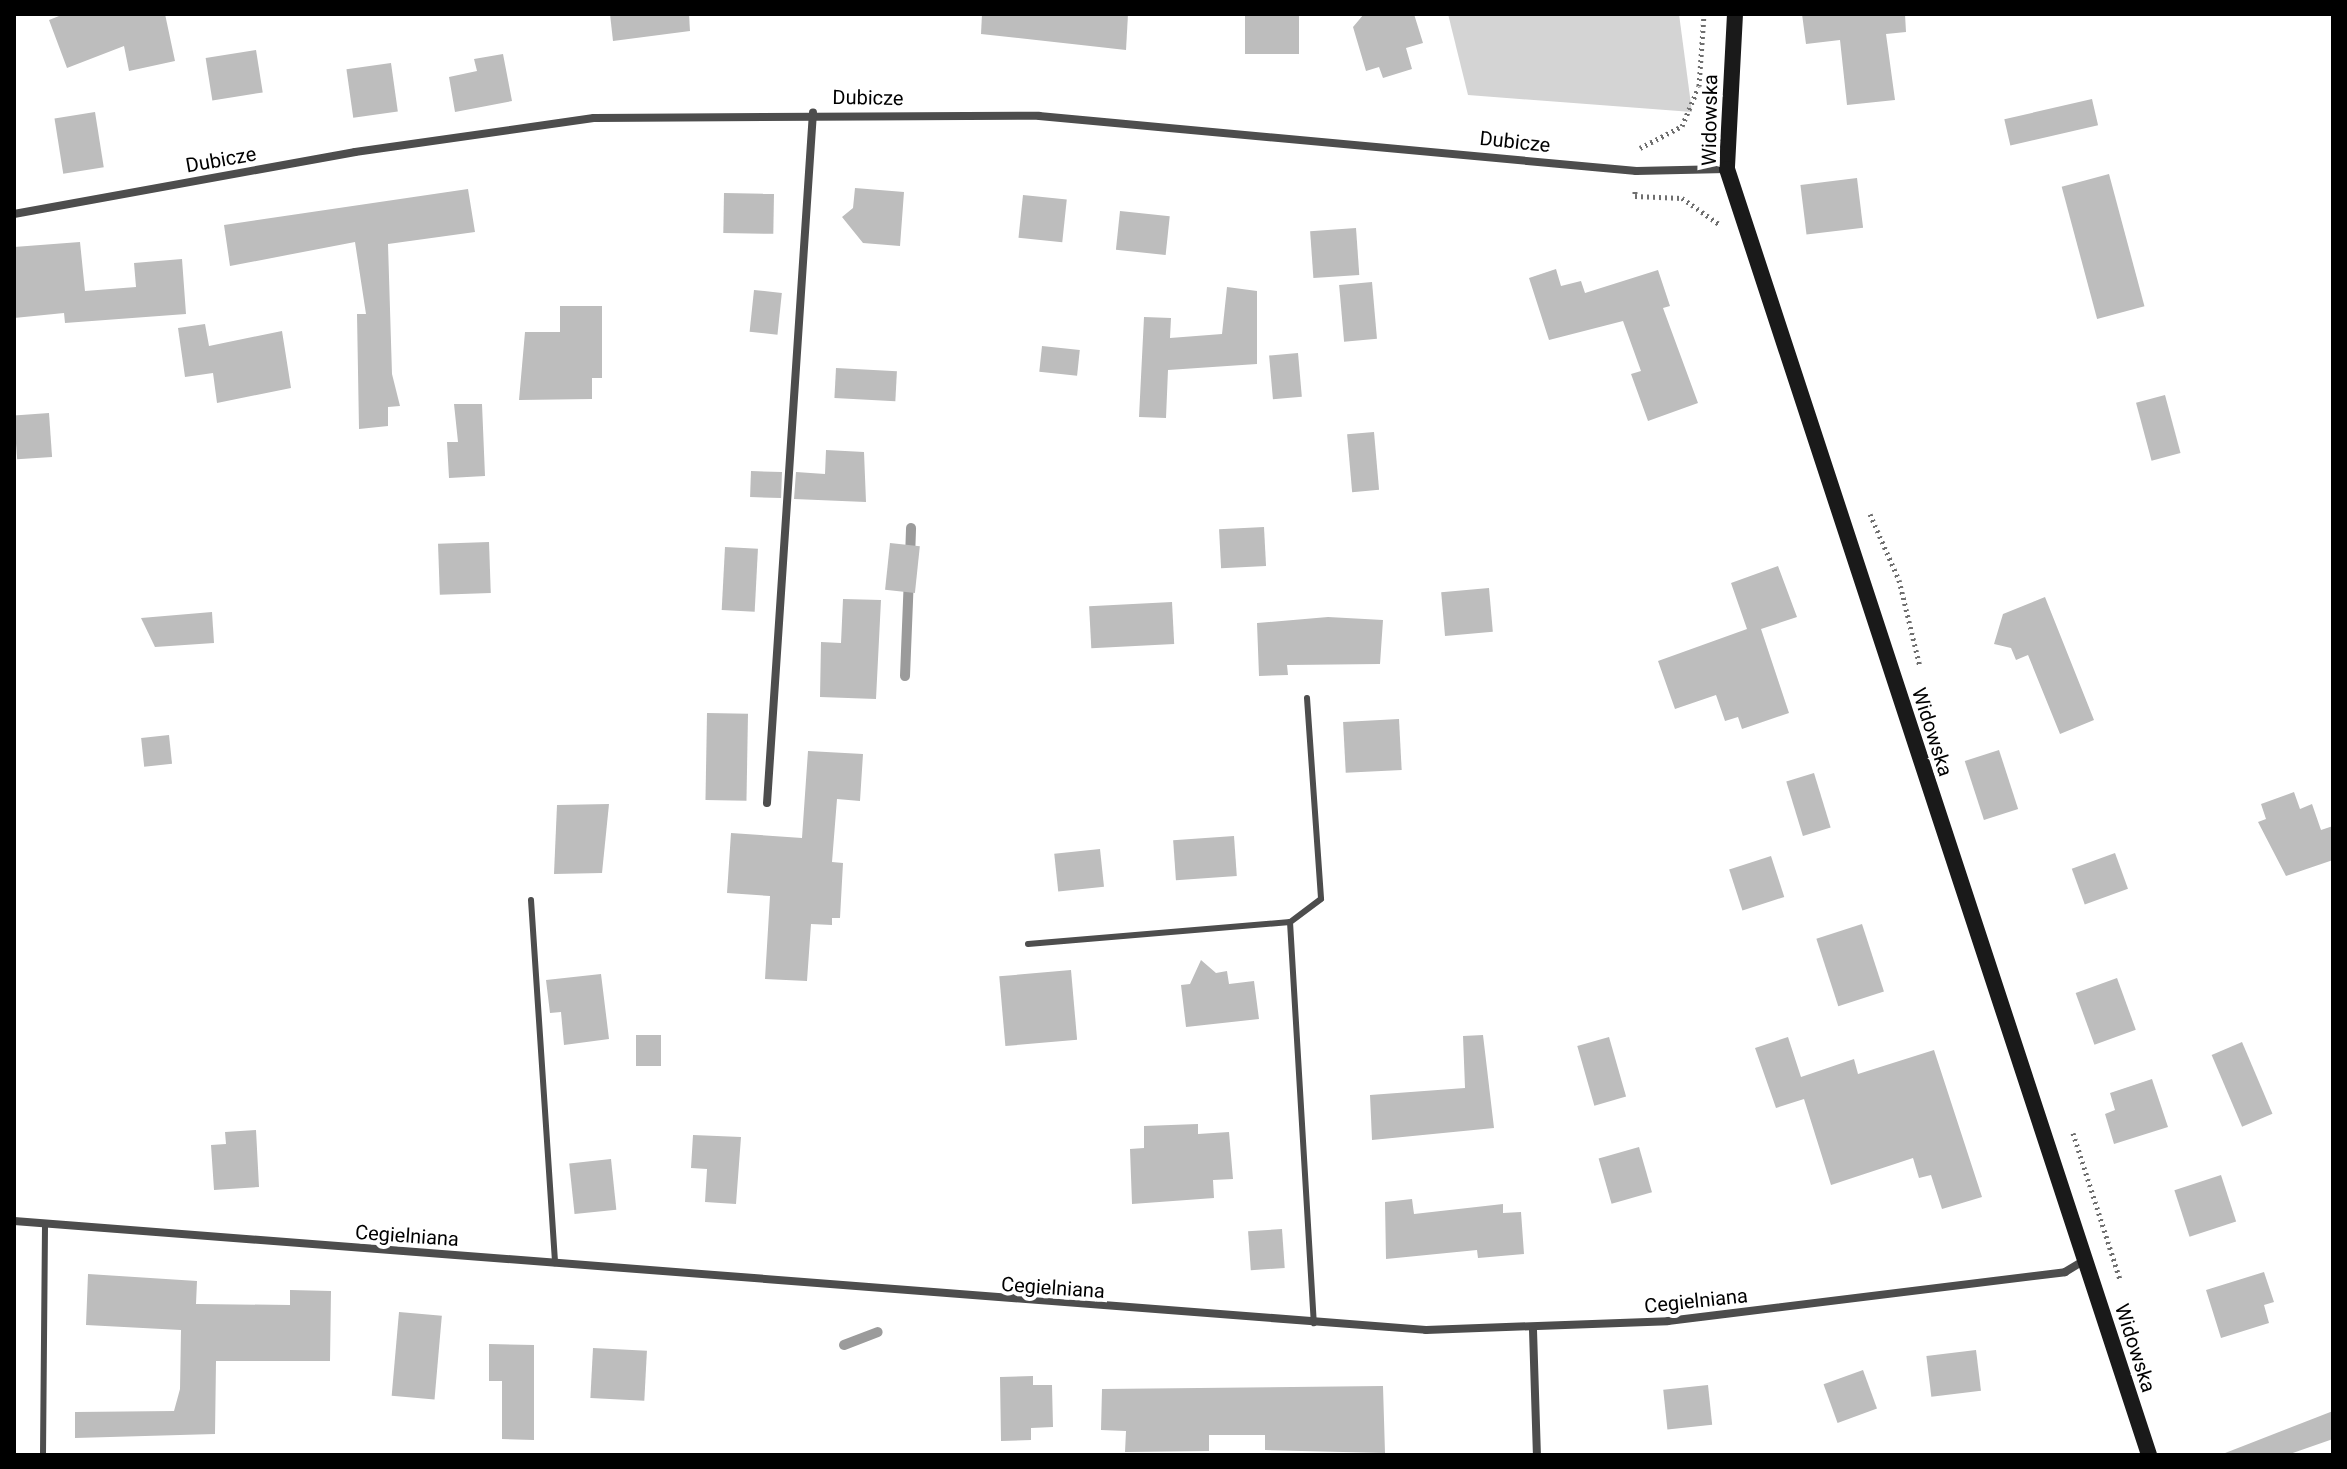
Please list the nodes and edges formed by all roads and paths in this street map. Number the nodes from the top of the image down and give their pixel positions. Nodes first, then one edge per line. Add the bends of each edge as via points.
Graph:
1 (1735, 14) edge
2 (813, 113) junction
3 (1727, 169) junction
4 (14, 214) edge
5 (1307, 698) dead end
6 (767, 803) dead end
7 (531, 900) dead end
8 (1290, 922) junction
9 (1028, 944) dead end
10 (14, 1221) edge
11 (45, 1224) junction
12 (2085, 1260) junction
13 (555, 1263) junction
14 (1314, 1323) junction
15 (1533, 1330) junction
16 (43, 1455) edge
17 (1537, 1455) edge
18 (2149, 1455) edge

1 - 3 street, Widowska
2 - 3 street, Dubicze via 1039,116 1636,171
2 - 4 street, Dubicze via 594,118 355,152
2 - 6 street
3 - 12 street, Widowska
5 - 8 lane via 1321,899
7 - 13 lane
8 - 9 lane
8 - 14 lane
10 - 11 street, Cegielniana
11 - 13 street, Cegielniana
11 - 16 lane
12 - 15 street, Cegielniana via 2065,1272 1895,1294
12 - 18 street, Widowska
13 - 14 street, Cegielniana
14 - 15 street, Cegielniana
15 - 17 street

